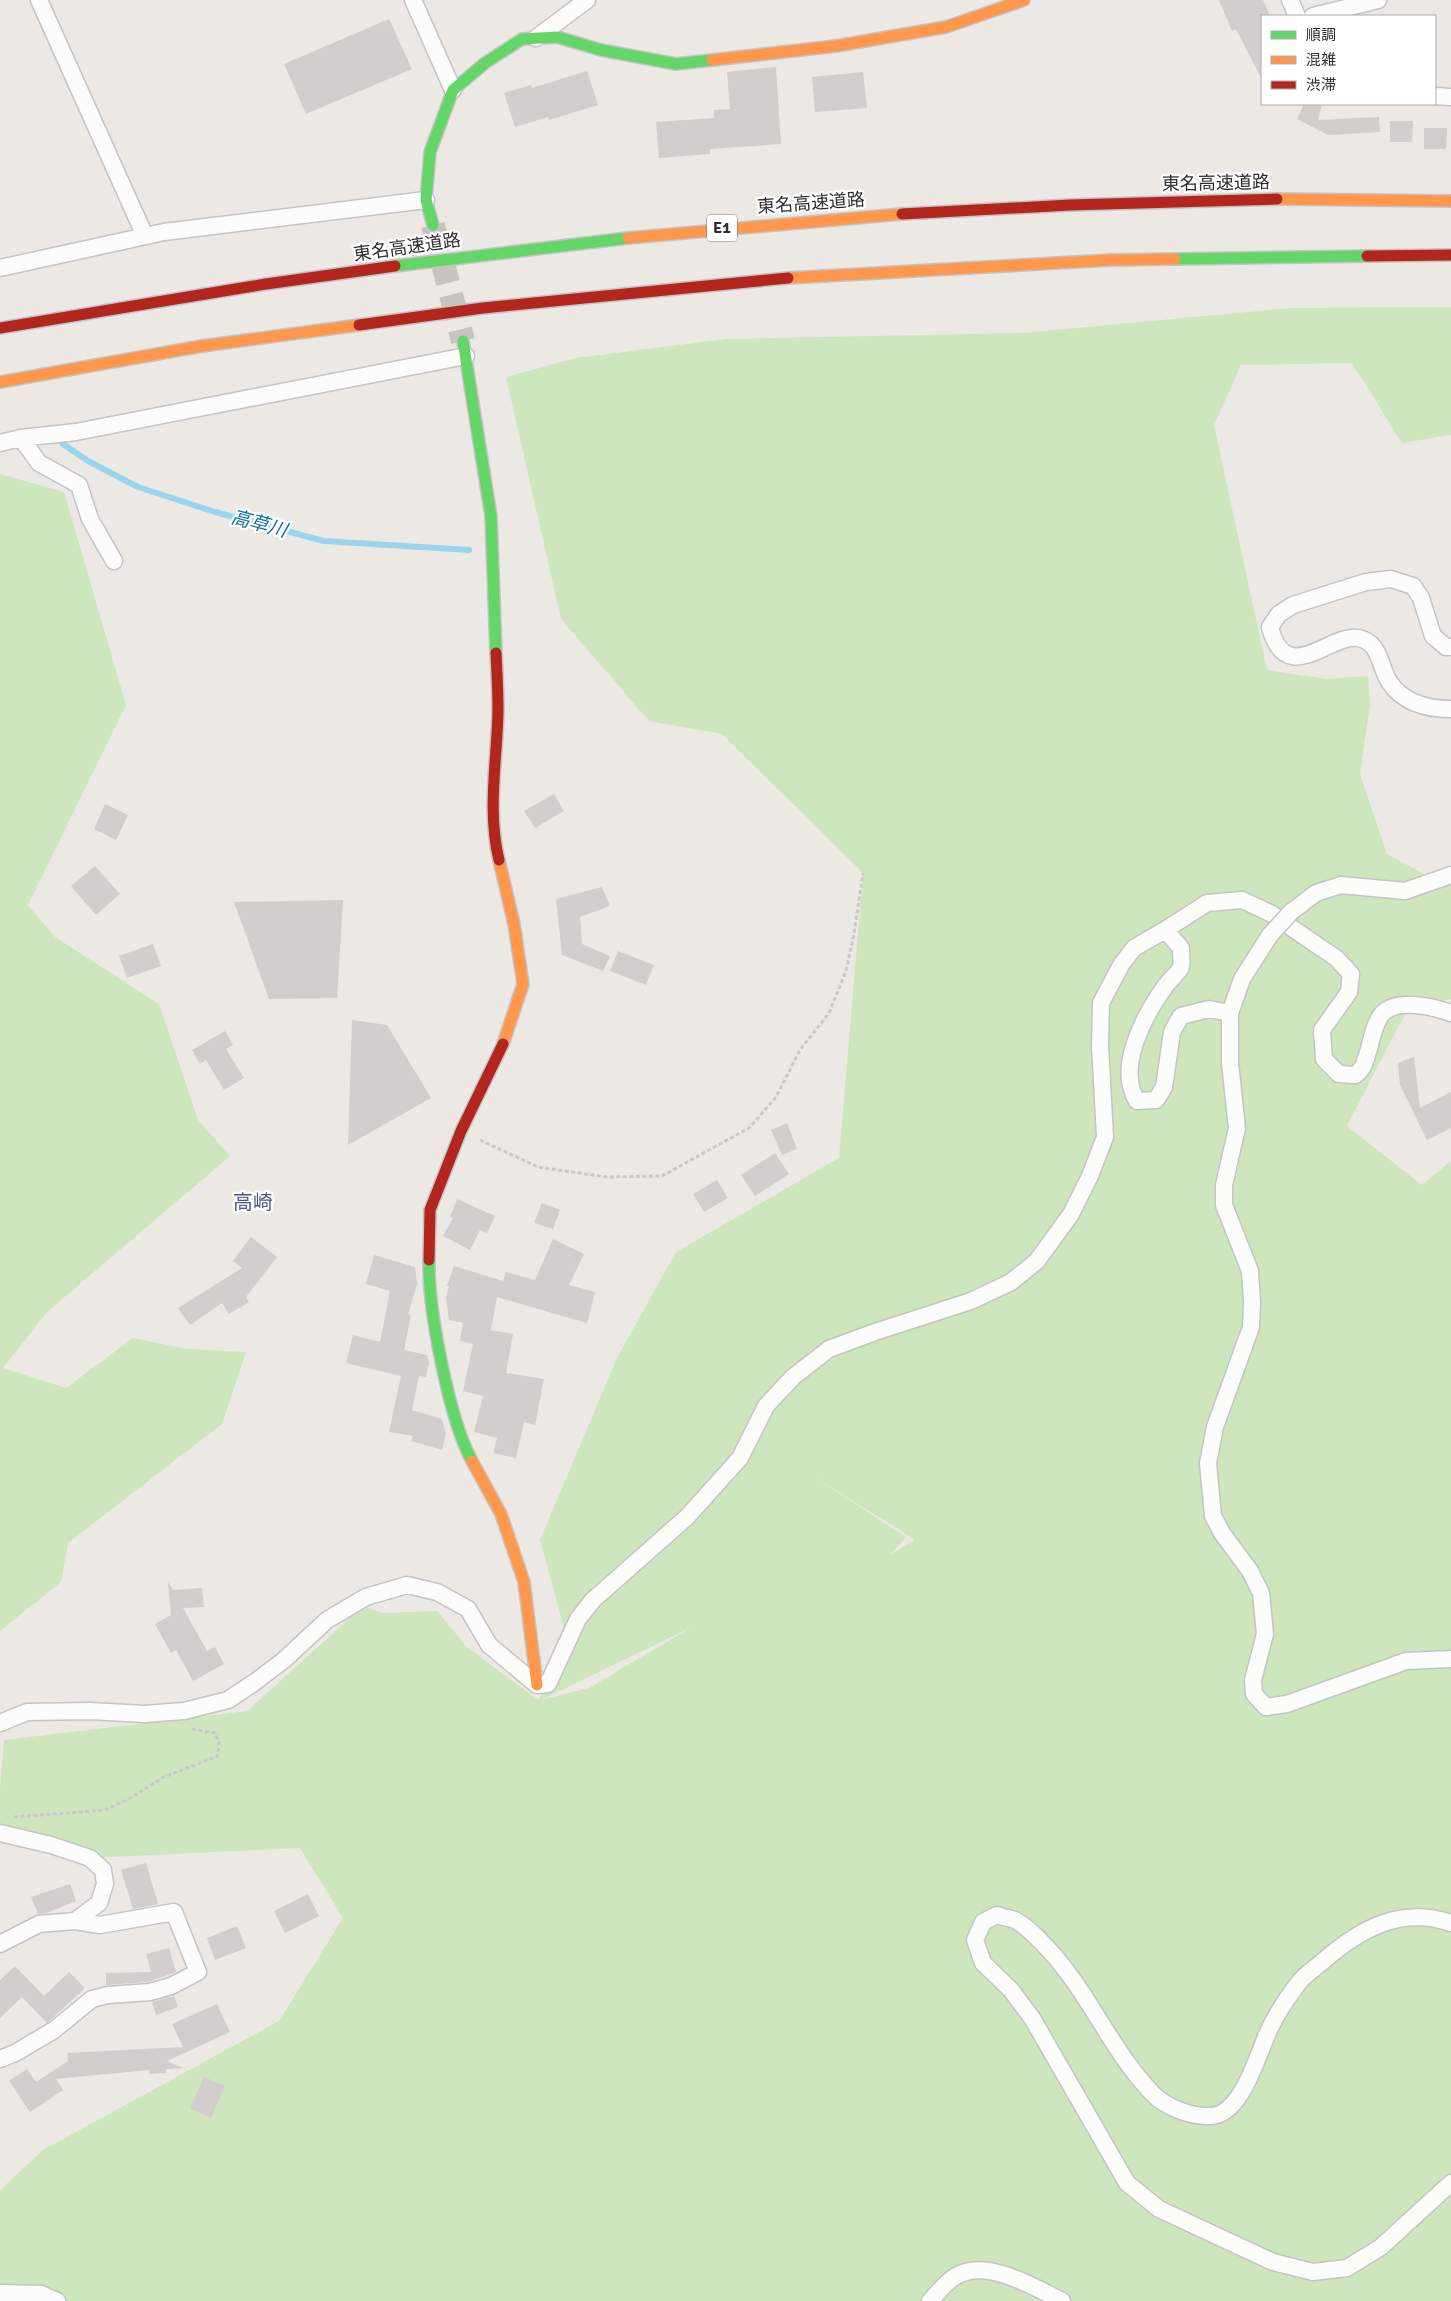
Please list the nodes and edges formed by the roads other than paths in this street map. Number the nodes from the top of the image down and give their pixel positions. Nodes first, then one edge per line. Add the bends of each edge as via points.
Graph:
1 (39, 0) edge
2 (413, 0) edge
3 (587, 0) edge
4 (1024, 0) edge
5 (1290, 0) edge
6 (1378, 0) edge
7 (1297, 15) edge
8 (1317, 15) edge
9 (536, 38) junction
10 (453, 90) junction
11 (1436, 96) edge
12 (1451, 97) edge
13 (426, 200) junction
14 (1451, 201) edge
15 (433, 225) tunnel mouth
16 (145, 236) junction
17 (1451, 255) edge
18 (0, 268) edge
19 (0, 328) edge
20 (464, 349) joint
21 (0, 382) edge
22 (21, 438) junction
23 (0, 443) edge
24 (114, 561) dead end
25 (1451, 647) edge
26 (1451, 709) edge
27 (1451, 874) edge
28 (1165, 930) junction
29 (1230, 1013) junction
30 (1451, 1013) edge
31 (1451, 1659) edge
32 (536, 1685) junction
33 (0, 1723) edge
34 (0, 1833) edge
35 (75, 1922) junction
36 (1451, 1923) edge
37 (0, 1944) edge
38 (0, 2059) edge
39 (1451, 2183) edge
40 (0, 2293) edge
41 (57, 2301) edge
42 (930, 2301) edge
43 (1062, 2301) edge

1 - 16 street
2 - 10 street
3 - 9 street
4 - 9 main road via 946,28 836,46 676,64 601,50 557,37
5 - 7 street
6 - 8 street
9 - 10 main road via 522,39 485,63
10 - 13 main road via 430,152
11 - 12 street
13 - 15 main road
13 - 16 street
14 - 19 main road, 東名高速道路 / E1 via 1187,200 981,208 763,224 521,248 302,279
16 - 18 street
17 - 21 main road via 1111,260 774,279 484,308 202,346
20 - 22 street via 76,432
20 - 32 main road via 491,516 498,711 493,777 494,842 514,924 523,984 501,1050 461,1131 430,1210 429,1270 437,1334 464,1447 501,1514 524,1582
22 - 23 street
22 - 24 street via 39,463 79,485 90,519
25 - 26 street via 1446,647 1433,636 1413,586 1391,579 1366,582 1293,605 1279,614 1270,626 1273,639 1281,650 1293,655 1309,655 1356,637 1368,641 1378,652 1390,683 1409,701 1434,709
27 - 29 street, bridge via 1405,891 1341,885 1316,893 1291,912 1270,935 1242,979
28 - 29 street via 1181,948 1181,967 1144,1017 1137,1034 1130,1091 1137,1101 1156,1100 1164,1087 1172,1032 1181,1016 1209,1009
28 - 30 street via 1207,903 1242,900 1272,914 1336,958 1351,974 1349,992 1322,1030 1324,1059 1339,1074 1355,1075 1363,1069 1375,1028 1389,1008 1416,1004
28 - 32 street via 1134,948 1101,1003 1105,1137 1071,1214 1037,1261 1011,1282 971,1301 829,1349 793,1377 766,1406 740,1458 687,1517 593,1600 578,1619 548,1684
29 - 31 street via 1230,1063 1237,1128 1224,1186 1224,1205 1250,1271 1252,1302 1250,1327 1215,1427 1208,1463 1213,1516 1250,1571 1261,1594 1265,1634 1253,1680 1254,1694 1266,1707 1287,1704 1406,1661
32 - 33 street via 489,1645 468,1609 437,1592 407,1585 366,1596 327,1620 284,1660 228,1700 184,1711 144,1714 27,1712
34 - 35 street via 90,1858 103,1870 105,1884 99,1902
35 - 37 street via 39,1924
35 - 38 street via 100,1925 174,1912 198,1972 171,1986 150,1992 92,1999 54,2030
36 - 39 street via 1434,1917 1409,1916 1371,1926 1334,1952 1298,1984 1269,2028 1238,2098 1228,2110 1212,2117 1170,2106 1153,2094 1128,2063 1069,1971 1034,1934 1014,1920 996,1916 983,1922 975,1940 984,1963 1011,1990 1032,2018 1127,2183 1159,2209 1273,2262 1313,2272 1347,2268 1381,2247
40 - 41 street via 41,2294
42 - 43 street via 957,2275 976,2268 1030,2285

